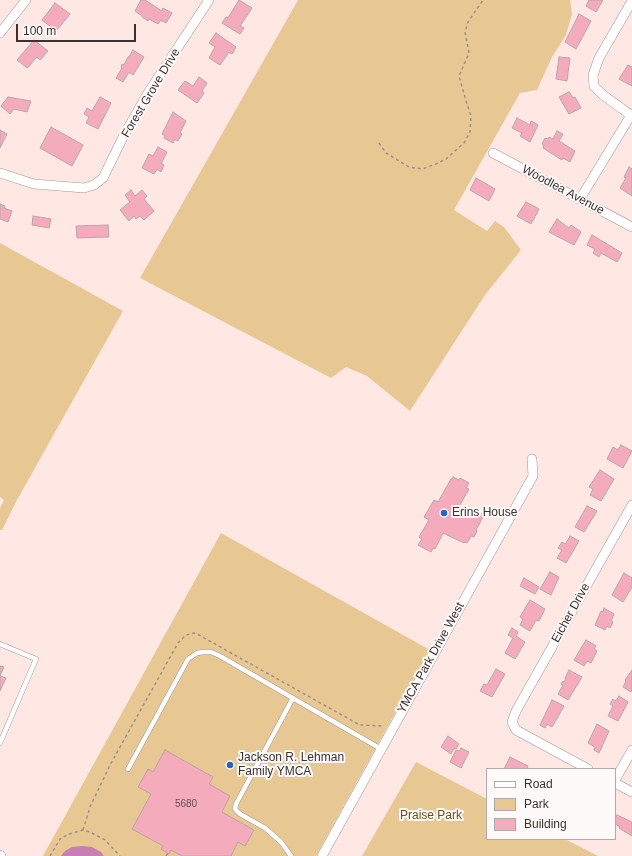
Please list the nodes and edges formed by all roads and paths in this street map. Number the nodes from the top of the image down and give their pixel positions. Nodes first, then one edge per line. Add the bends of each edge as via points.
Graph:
1 (26, 0) edge
2 (482, 0) edge
3 (205, 1) edge
4 (632, 1) edge
5 (0, 33) edge
6 (631, 116) edge
7 (379, 144) dead end
8 (493, 153) dead end
9 (0, 173) edge
10 (580, 199) junction
11 (632, 227) edge
12 (532, 459) dead end
13 (632, 505) edge
14 (629, 517) edge
15 (0, 644) edge
16 (294, 698) junction
17 (386, 727) dead end
18 (0, 742) edge
19 (381, 749) junction
20 (632, 750) edge
21 (586, 768) edge
22 (128, 769) dead end
23 (616, 780) edge
24 (616, 783) edge
25 (632, 792) edge
26 (83, 830) junction
27 (168, 853) dead end
28 (50, 856) edge
29 (120, 856) edge
30 (166, 856) edge
31 (291, 856) edge
32 (322, 856) edge

1 - 5 street
2 - 7 path via 468,22 465,32 469,53 459,76 471,116 470,132 464,143 446,159 422,169 409,168 386,153
3 - 9 street, Forest Grove Drive via 123,136 103,178 94,185 84,188 34,184
4 - 6 street via 592,75 594,86
6 - 10 street
8 - 10 street, Woodlea Avenue
10 - 11 street, Woodlea Avenue
12 - 19 street, YMCA Park Drive West via 533,476
13 - 14 street, Eicher Drive
14 - 21 street, Eicher Drive via 512,722 516,730
15 - 18 lane via 36,659
16 - 19 lane
16 - 22 lane via 212,652 197,652 188,659
16 - 31 lane via 236,804 240,814 264,828 281,842
17 - 26 path via 358,724 200,635 186,635 178,643 110,765 90,807
19 - 32 street, YMCA Park Drive West
20 - 23 street
24 - 25 street
26 - 28 path via 60,839
26 - 29 path via 105,840
27 - 30 path

